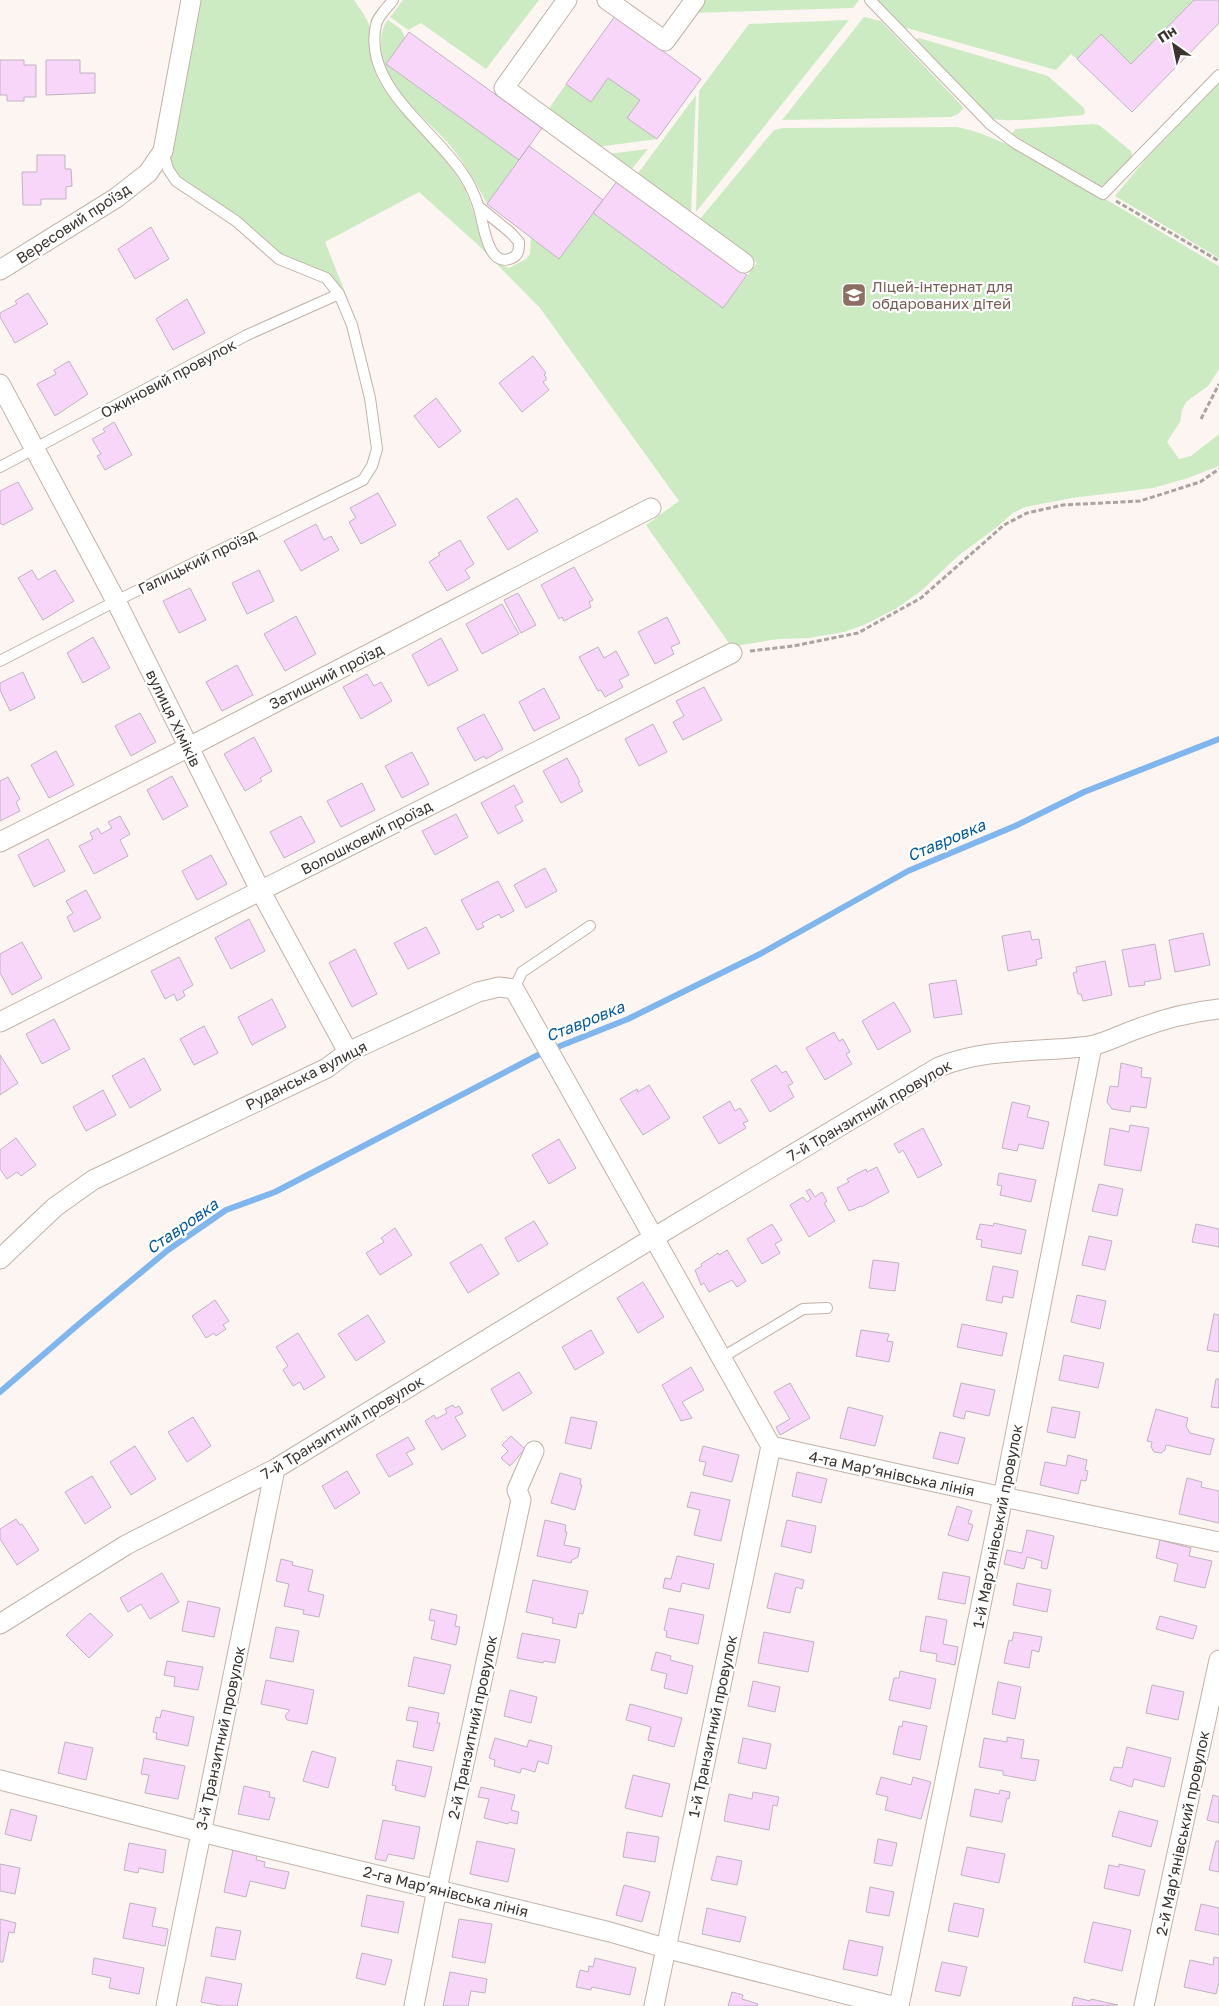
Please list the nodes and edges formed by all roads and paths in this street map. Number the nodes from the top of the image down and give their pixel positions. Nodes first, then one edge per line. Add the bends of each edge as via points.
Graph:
1 (191, 0) edge
2 (393, 0) edge
3 (567, 0) edge
4 (607, 0) edge
5 (694, 0) edge
6 (870, 0) edge
7 (1219, 75) edge
8 (163, 151) junction
9 (1104, 193) junction
10 (478, 206) junction
11 (1219, 261) edge
12 (744, 263) dead end
13 (0, 270) edge
14 (339, 294) junction
15 (0, 384) edge
16 (1219, 384) edge
17 (1201, 419) dead end
18 (35, 450) junction
19 (0, 467) edge
20 (1219, 469) edge
21 (651, 508) dead end
22 (116, 601) junction
23 (732, 653) joint
24 (0, 661) edge
25 (189, 747) junction
26 (0, 842) edge
27 (260, 890) junction
28 (590, 926) dead end
29 (514, 989) junction
30 (1219, 1010) edge
31 (0, 1022) edge
32 (1092, 1046) junction
33 (348, 1052) junction
34 (653, 1238) junction
35 (0, 1259) edge
36 (827, 1308) dead end
37 (721, 1358) junction
38 (771, 1446) junction
39 (534, 1451) dead end
40 (275, 1469) junction
41 (1004, 1497) junction
42 (1219, 1542) edge
43 (0, 1624) edge
44 (1219, 1660) edge
45 (0, 1780) edge
46 (201, 1832) junction
47 (436, 1889) junction
48 (665, 1948) junction
49 (166, 2006) edge
50 (414, 2006) edge
51 (654, 2006) edge
52 (892, 2006) edge
53 (899, 2006) edge
54 (1144, 2006) edge

1 - 8 street
2 - 10 lane via 376,23 374,43 378,64 396,98 432,135 466,178
3 - 12 street via 504,88
4 - 5 street via 665,41
6 - 9 lane via 990,124 1015,143
7 - 9 lane
8 - 13 street, Вересовий проїзд via 148,173 116,198
8 - 14 lane via 168,169 176,181 236,221 278,259 326,278
9 - 11 path
10 - 10 lane via 489,248 499,257 508,260 515,257 519,242
14 - 18 lane, Ожиновий провулок via 247,335
14 - 22 lane, Галицький проїзд via 354,334 370,398 377,449 363,480
15 - 18 street, вулиця Хіміків
16 - 17 path
18 - 19 lane, Ожиновий провулок
18 - 22 street, вулиця Хіміків
20 - 23 path via 1200,482 1140,501 1063,505 1027,513 1004,525 921,598 858,633 793,646
21 - 25 street, Затишний проїзд
22 - 24 lane, Галицький проїзд
22 - 25 street, вулиця Хіміків
23 - 27 street, Волошковий проїзд
25 - 26 street, Затишний проїзд
25 - 27 street, вулиця Хіміків
27 - 31 street, Волошковий проїзд
27 - 33 street, вулиця Хіміків
28 - 29 lane via 522,972
29 - 33 street, Руданська вулиця via 499,987 478,992
29 - 34 street
30 - 32 street, 7-й Транзитний провулок via 1154,1023
32 - 34 street, 7-й Транзитний провулок via 981,1054 939,1067
32 - 41 street, 1-й Марʼянівський провулок
33 - 35 street, Руданська вулиця via 327,1068 94,1180 55,1207
34 - 37 street
34 - 40 street, 7-й Транзитний провулок
36 - 37 lane via 803,1309
37 - 38 street
38 - 41 street, 4-та Марʼянівська лінія
38 - 48 street, 1-й Транзитний провулок
39 - 47 street, 2-й Транзитний провулок via 517,1490 521,1500
40 - 43 street, 7-й Транзитний провулок via 126,1545
40 - 46 street, 3-й Транзитний провулок
41 - 42 street, 4-та Марʼянівська лінія
41 - 53 street, 1-й Марʼянівський провулок
44 - 54 street, 2-й Марʼянівський провулок
45 - 46 street, 2-га Марʼянівська лінія
46 - 47 street, 2-га Марʼянівська лінія
46 - 49 street, 3-й Транзитний провулок
47 - 48 street, 2-га Марʼянівська лінія
47 - 50 street, 2-й Транзитний провулок
48 - 51 street, 1-й Транзитний провулок
48 - 52 street, 2-га Марʼянівська лінія

